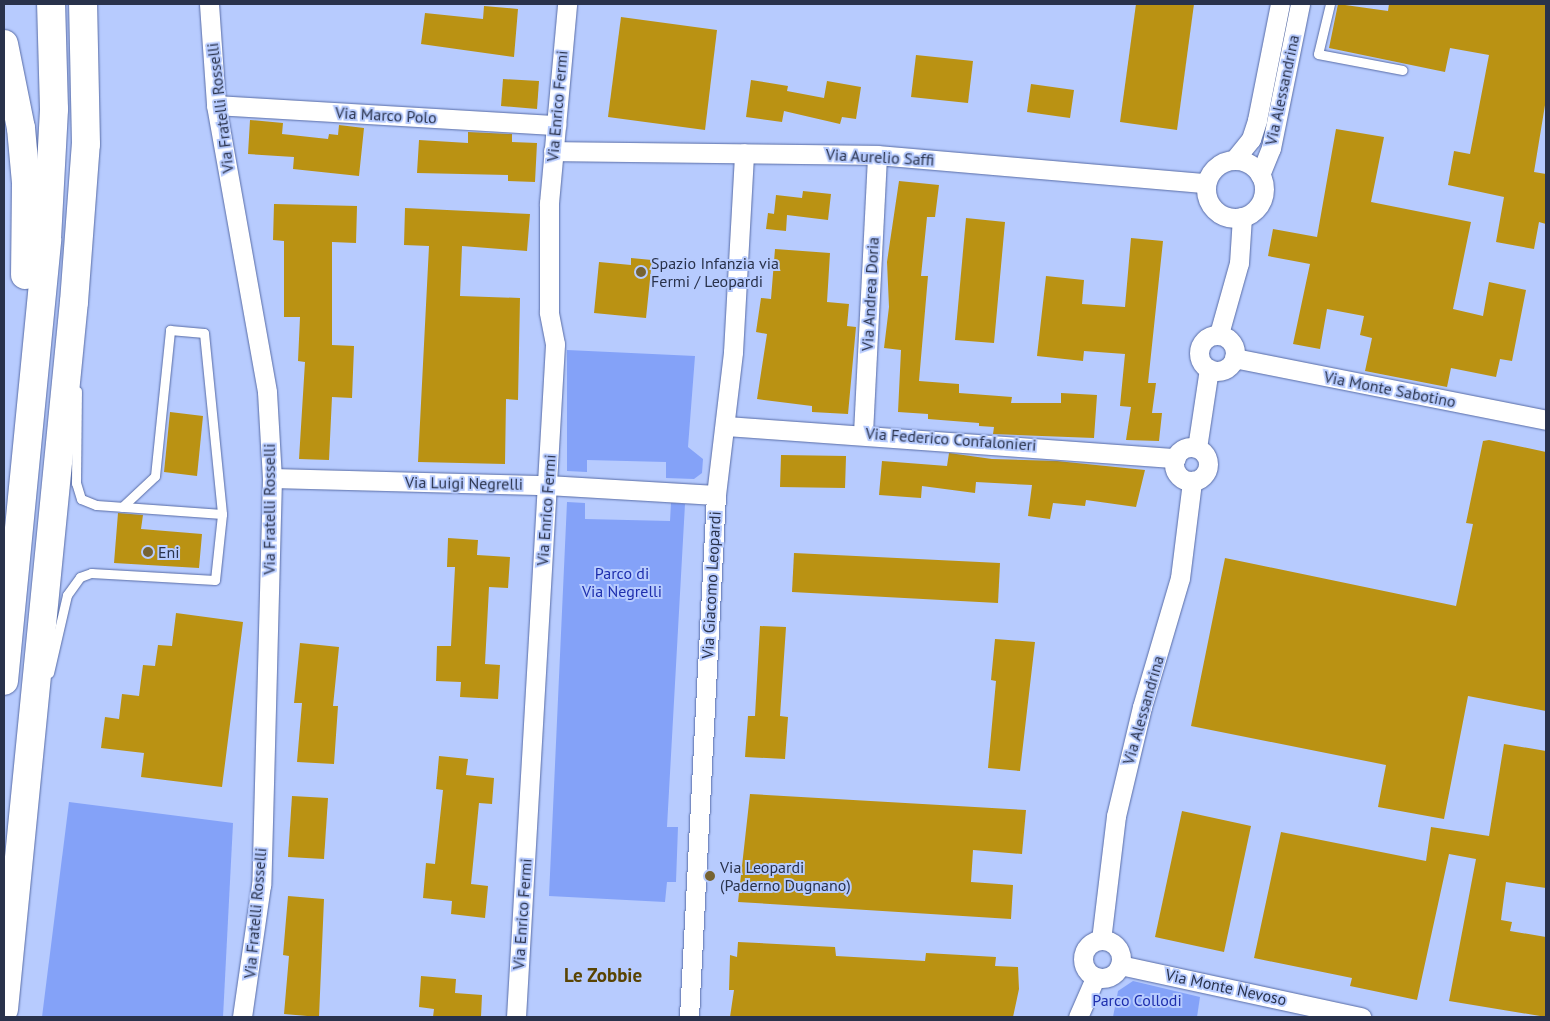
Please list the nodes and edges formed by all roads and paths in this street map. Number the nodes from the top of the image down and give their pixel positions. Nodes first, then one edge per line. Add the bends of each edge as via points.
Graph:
1 (51, 4) edge
2 (84, 4) edge
3 (209, 4) edge
4 (566, 4) edge
5 (1280, 4) edge
6 (1300, 4) edge
7 (1330, 4) edge
8 (4, 44) edge
9 (1403, 70) dead end
10 (216, 105) junction
11 (556, 125) junction
12 (554, 151) junction
13 (744, 153) junction
14 (877, 154) junction
15 (1234, 160) junction
16 (1260, 175) junction
17 (1206, 183) junction
18 (1242, 217) junction
19 (74, 302) junction
20 (1219, 334) junction
21 (1234, 358) junction
22 (1209, 369) junction
23 (1546, 420) edge
24 (726, 426) junction
25 (863, 433) junction
26 (1197, 448) junction
27 (1176, 458) junction
28 (272, 478) junction
29 (1192, 481) junction
30 (547, 485) junction
31 (716, 495) junction
32 (122, 507) junction
33 (222, 514) junction
34 (8, 635) junction
35 (4, 681) edge
36 (30, 730) junction
37 (1101, 940) junction
38 (1120, 965) junction
39 (1095, 978) junction
40 (4, 1009) edge
41 (242, 1017) edge
42 (516, 1017) edge
43 (688, 1017) edge
44 (1078, 1017) edge
45 (1360, 1017) edge

1 - 34 highway via 54,109 47,239
2 - 19 highway via 86,144
3 - 10 street, Via Fratelli Rosselli
4 - 11 street, Via Enrico Fermi
5 - 15 street, Via Alessandrina via 1257,120 1251,139
6 - 16 street, Via Alessandrina via 1271,148
7 - 9 lane via 1318,54
8 - 34 highway via 21,128 28,239 8,456
10 - 11 street, Via Marco Polo
10 - 28 street, Via Fratelli Rosselli via 267,392
11 - 12 street, Via Enrico Fermi
12 - 13 street, Via Aurelio Saffi
12 - 30 street, Via Enrico Fermi via 547,246 549,312 555,344
13 - 14 street, Via Aurelio Saffi
13 - 24 street, Via Giacomo Leopardi
14 - 17 street, Via Aurelio Saffi
14 - 25 street, Via Andrea Doria
15 - 16 street via 1250,164
15 - 17 street via 1216,167
16 - 18 street via 1261,200
17 - 18 street via 1206,193 1215,210 1232,218
18 - 20 street via 1239,263
19 - 32 lane via 77,491 87,503
19 - 36 highway
20 - 21 street via 1234,346
20 - 22 street via 1204,340 1199,350 1201,361
21 - 22 street via 1221,370
21 - 23 street, Via Monte Sabotino
22 - 26 street
24 - 25 street, Via Federico Confalonieri
24 - 31 street, Via Giacomo Leopardi
25 - 27 street, Via Federico Confalonieri
26 - 27 street via 1182,450
26 - 29 street via 1206,455 1208,466 1203,477
27 - 29 street via 1177,474
28 - 30 street, Via Luigi Negrelli
28 - 41 street, Via Fratelli Rosselli via 261,885
29 - 37 street, Via Alessandrina via 1180,578 1142,707 1116,816
30 - 31 street, Via Luigi Negrelli
30 - 42 street, Via Enrico Fermi
31 - 43 street, Via Giacomo Leopardi
32 - 33 lane
32 - 33 lane via 155,476 170,330 204,333
33 - 36 lane via 215,580 92,573 73,584 62,609 55,653
34 - 35 highway
36 - 40 highway
37 - 38 street via 1117,948
37 - 39 street via 1089,946 1083,957 1086,969
38 - 39 street via 1113,975
38 - 45 street, Via Monte Nevoso
39 - 44 street

